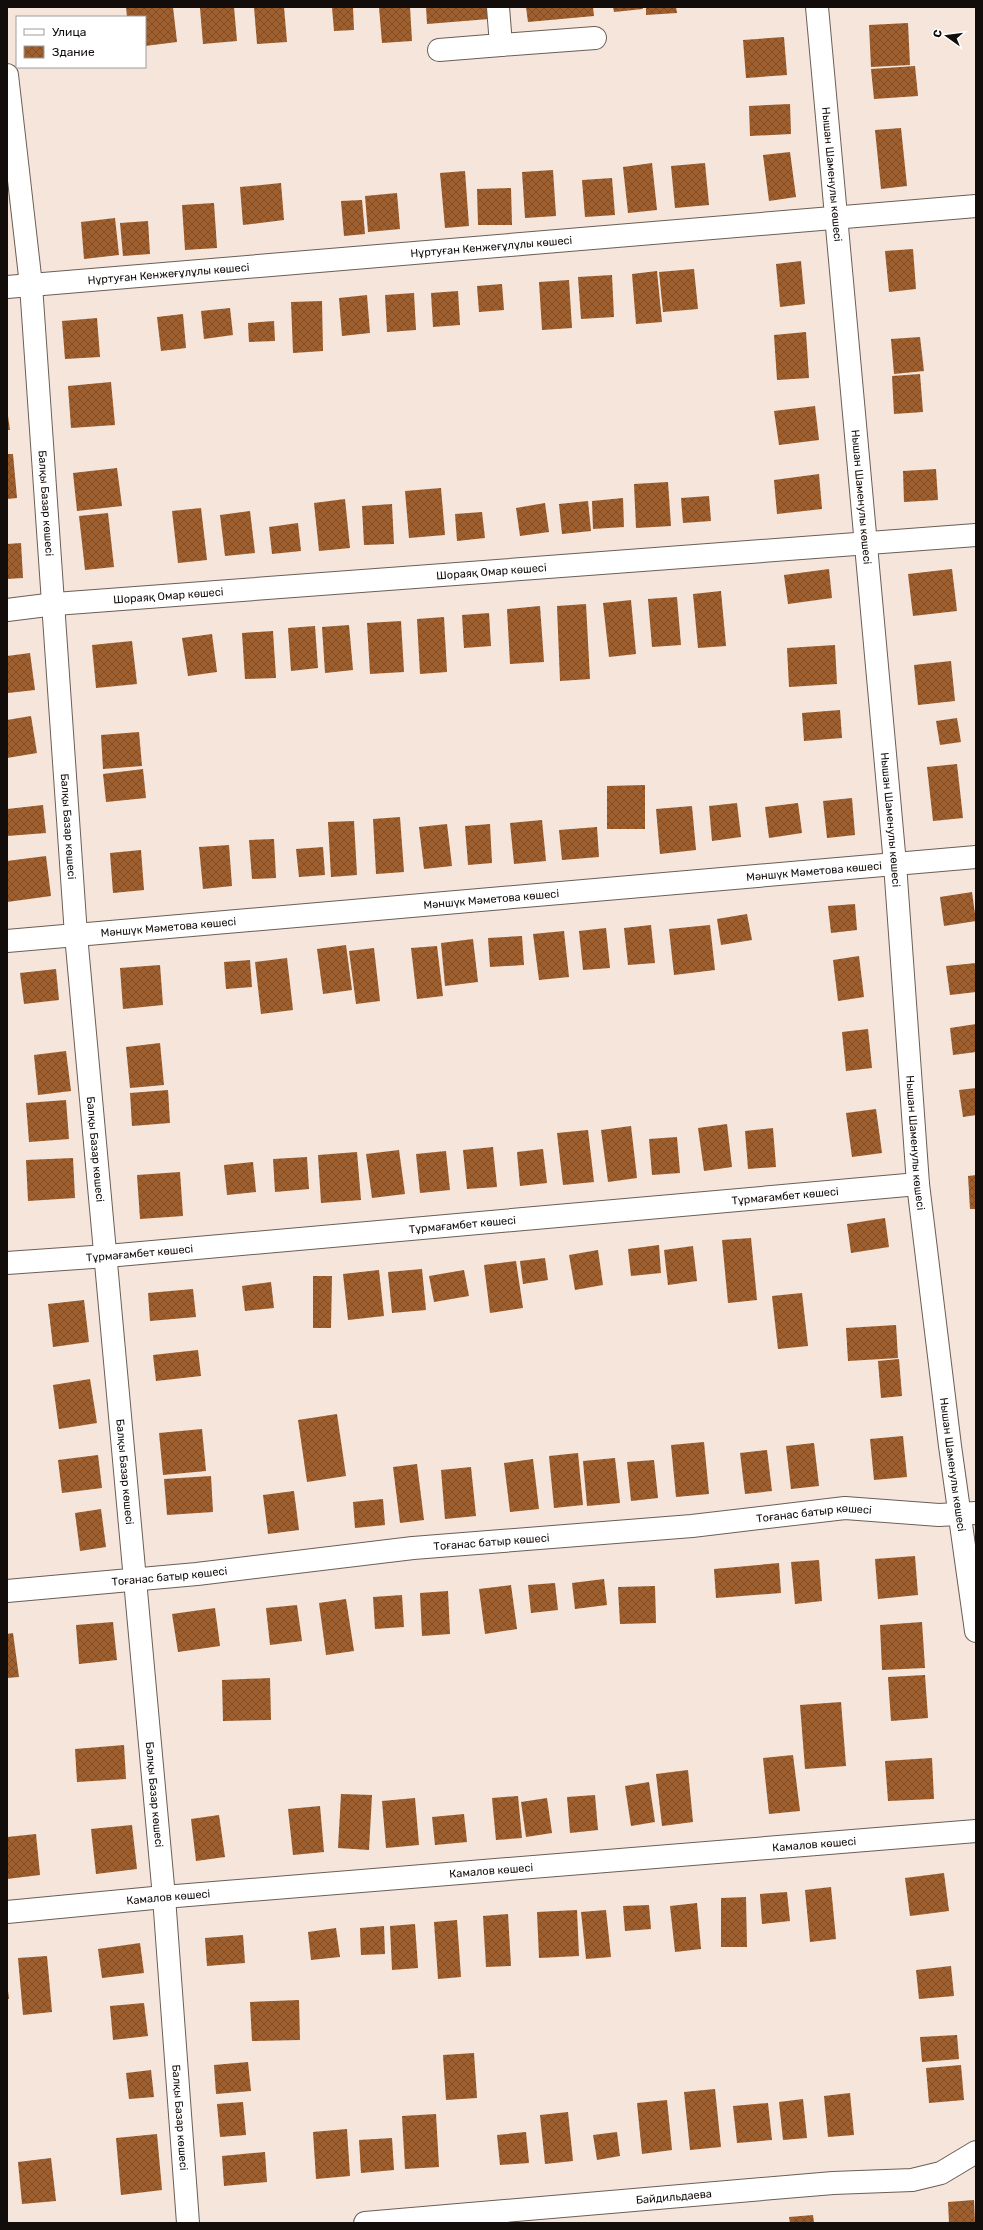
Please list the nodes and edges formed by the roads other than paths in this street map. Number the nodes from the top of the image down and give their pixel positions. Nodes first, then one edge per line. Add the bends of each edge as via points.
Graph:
1 (498, 7) edge
2 (817, 7) edge
3 (595, 38) dead end
4 (501, 45) junction
5 (439, 50) dead end
6 (7, 75) edge
7 (976, 206) edge
8 (836, 217) junction
9 (32, 285) junction
10 (7, 287) edge
11 (976, 535) edge
12 (865, 543) junction
13 (54, 604) junction
14 (7, 610) edge
15 (976, 857) edge
16 (895, 864) junction
17 (76, 935) junction
18 (7, 941) edge
19 (918, 1184) junction
20 (107, 1256) junction
21 (7, 1263) edge
22 (968, 1514) edge
23 (135, 1578) junction
24 (7, 1591) edge
25 (976, 1631) edge
26 (976, 1831) edge
27 (164, 1897) junction
28 (7, 1912) edge
29 (976, 2152) edge
30 (188, 2223) edge
31 (365, 2223) edge

1 - 4 street
2 - 8 street, Нышан Шаменулы көшесі
3 - 4 street
4 - 5 street
6 - 9 street, Балқы Базар көшесі
7 - 8 street, Нұртуған Кенжеғұлұлы көшесі
8 - 9 street, Нұртуған Кенжеғұлұлы көшесі
8 - 12 street, Нышан Шаменулы көшесі
9 - 10 street, Нұртуған Кенжеғұлұлы көшесі
9 - 13 street, Балқы Базар көшесі
11 - 12 street, Шораяқ Омар көшесі
12 - 13 street, Шораяқ Омар көшесі
12 - 16 street, Нышан Шаменулы көшесі
13 - 14 street, Шораяқ Омар көшесі
13 - 17 street, Балқы Базар көшесі
15 - 16 street, Мәншүк Мәметова көшесі
16 - 17 street, Мәншүк Мәметова көшесі
16 - 19 street, Нышан Шаменулы көшесі
17 - 18 street, Мәншүк Мәметова көшесі
17 - 20 street, Балқы Базар көшесі
19 - 20 street, Тұрмағамбет көшесі
19 - 22 street, Нышан Шаменулы көшесі via 950,1446
20 - 21 street, Тұрмағамбет көшесі
20 - 23 street, Балқы Базар көшесі
22 - 23 street, Тоғанас батыр көшесі via 844,1508 692,1526 412,1548 197,1574
22 - 25 street, Нышан Шаменулы көшесі
23 - 24 street, Тоғанас батыр көшесі
23 - 27 street, Балқы Базар көшесі
26 - 27 street, Камалов көшесі
27 - 28 street, Камалов көшесі
27 - 30 street, Балқы Базар көшесі
29 - 31 street, Байдильдаева via 941,2173 912,2180 825,2184

